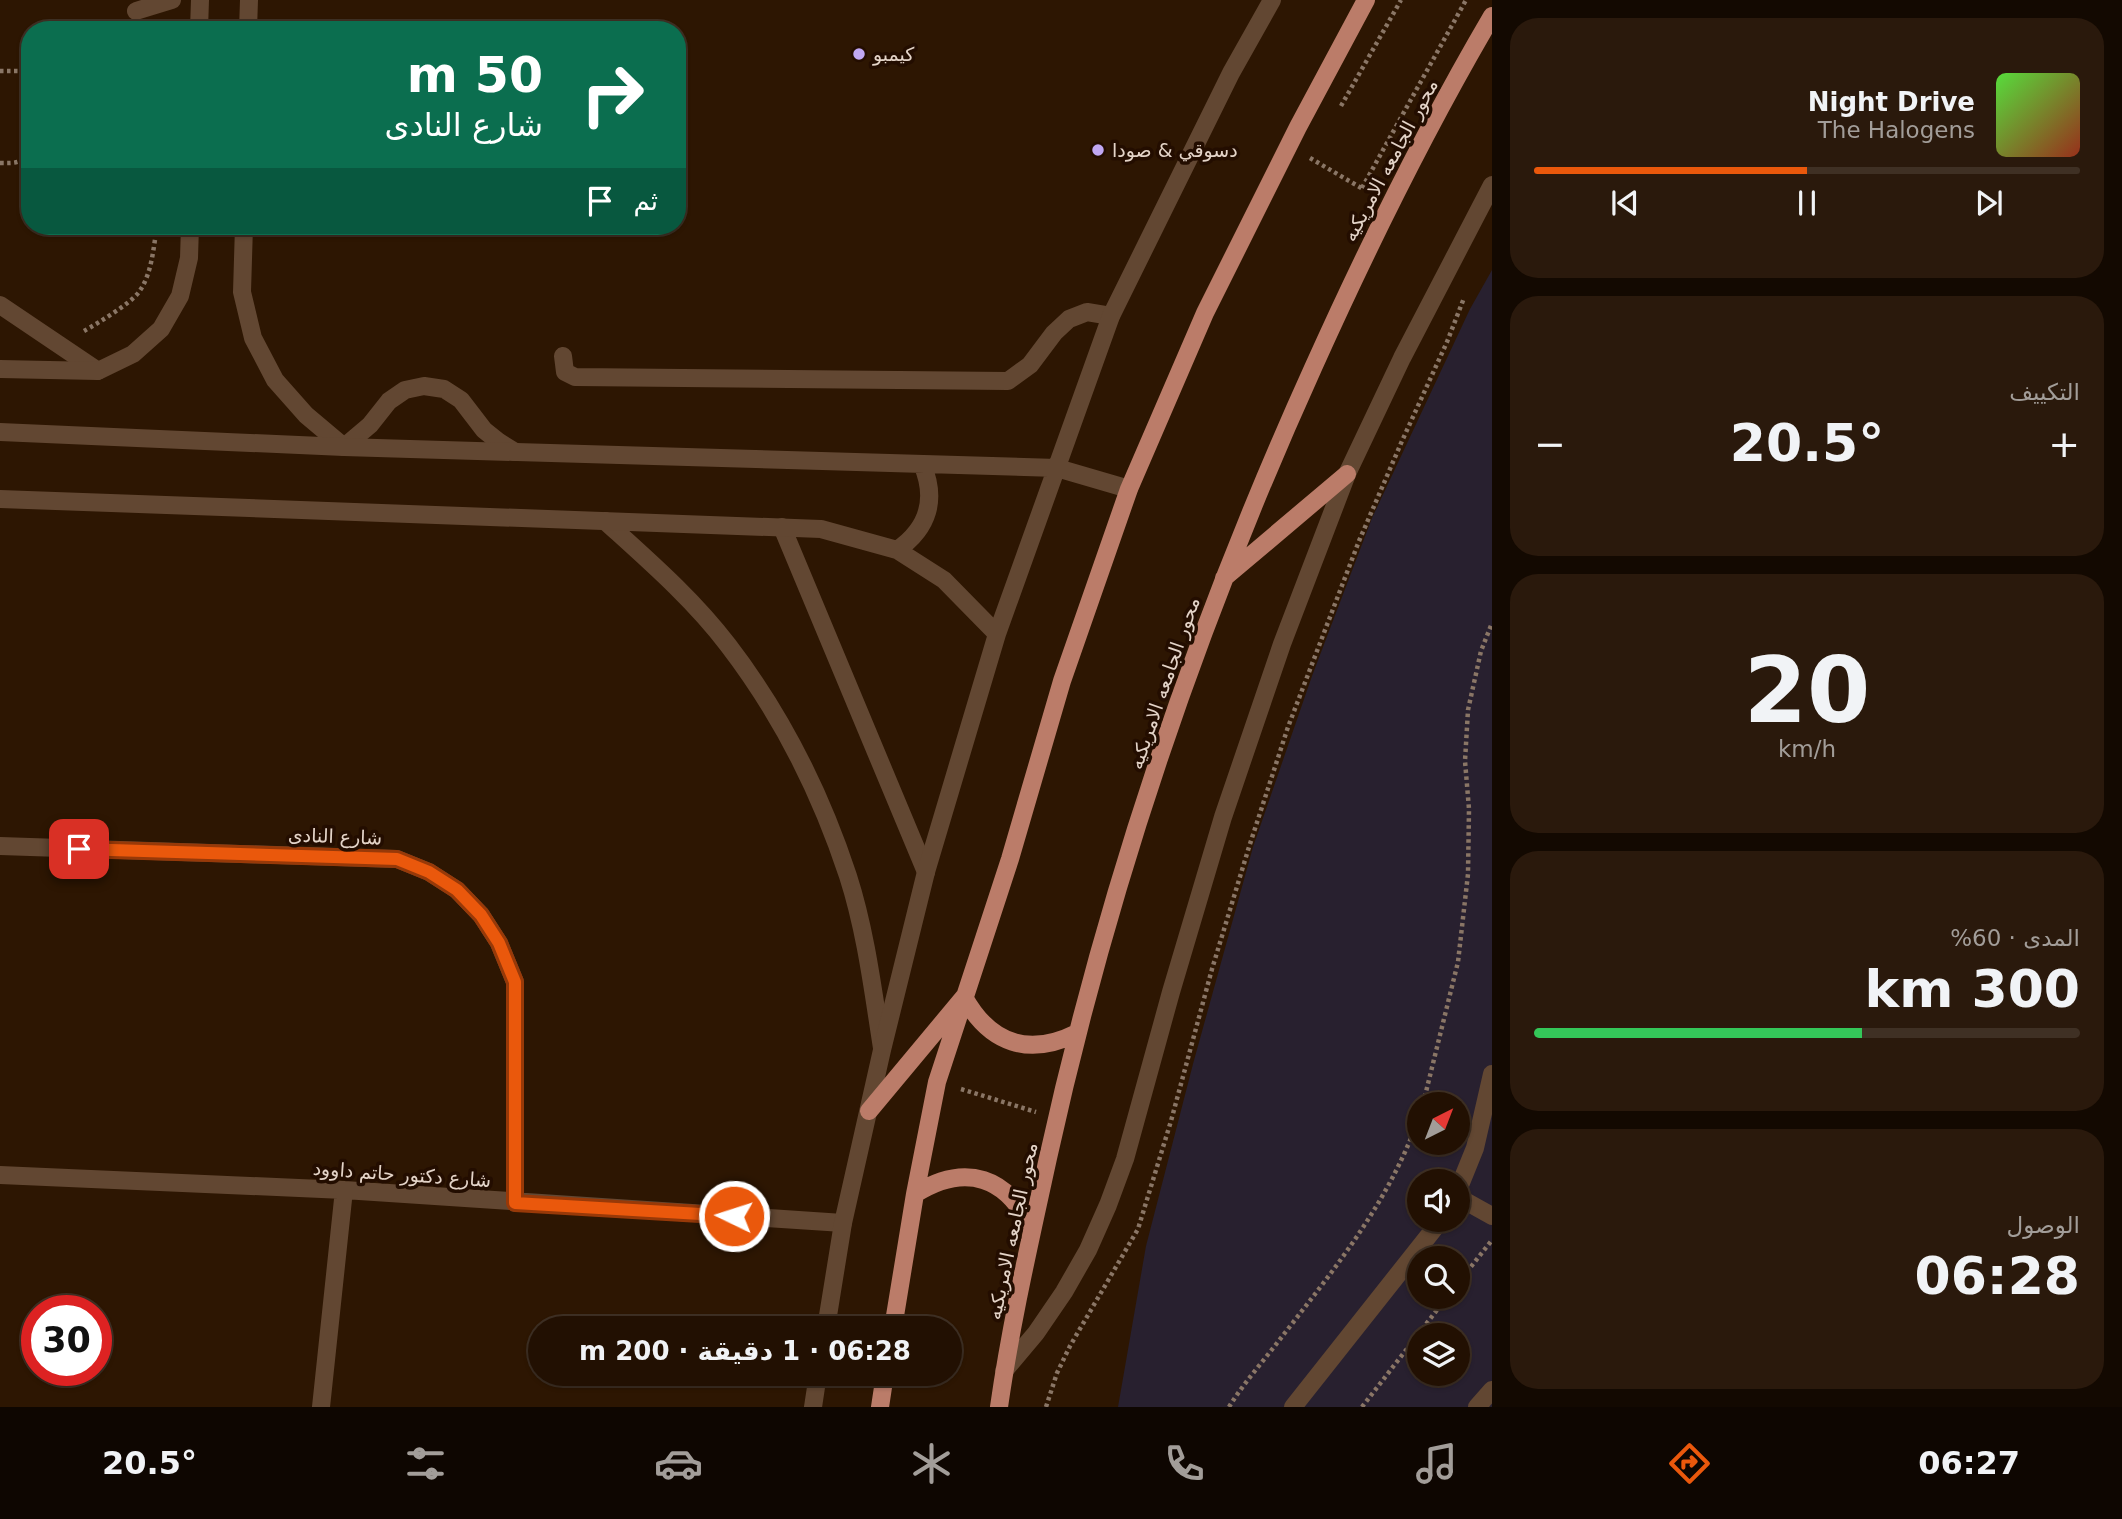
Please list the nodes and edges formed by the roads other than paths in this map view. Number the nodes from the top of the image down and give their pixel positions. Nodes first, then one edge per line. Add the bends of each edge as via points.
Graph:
1 (172, 0) edge
2 (200, 0) edge
3 (249, 0) edge
4 (1272, 0) edge
5 (1366, 0) edge
6 (136, 11) dead end
7 (1492, 16) edge
8 (199, 21) edge
9 (248, 21) edge
10 (1489, 192) edge
11 (190, 235) edge
12 (244, 235) edge
13 (0, 305) edge
14 (1111, 316) junction
15 (563, 356) dead end
16 (0, 369) edge
17 (98, 371) junction
18 (0, 432) edge
19 (344, 447) junction
20 (515, 452) junction
21 (922, 464) junction
22 (1057, 468) junction
23 (1348, 474) junction
24 (1129, 489) junction
25 (0, 499) edge
26 (605, 521) junction
27 (782, 527) junction
28 (897, 550) junction
29 (1222, 581) junction
30 (997, 634) junction
31 (0, 846) edge
32 (926, 872) junction
33 (964, 997) junction
34 (1077, 1033) junction
35 (882, 1050) junction
36 (1492, 1074) edge
37 (869, 1111) junction
38 (1466, 1169) edge
39 (0, 1175) edge
40 (345, 1191) junction
41 (915, 1194) junction
42 (515, 1203) junction
43 (1470, 1204) edge
44 (1492, 1216) edge
45 (843, 1223) junction
46 (1032, 1230) junction
47 (1432, 1232) edge
48 (828, 1316) edge
49 (895, 1316) edge
50 (1004, 1371) junction
51 (816, 1386) edge
52 (884, 1386) edge
53 (1492, 1390) edge
54 (321, 1407) edge
55 (813, 1407) edge
56 (880, 1407) edge
57 (999, 1407) edge
58 (1293, 1407) edge
59 (1477, 1407) edge

1 - 6 street
2 - 8 street
3 - 9 street
4 - 14 street
5 - 24 main road via 1205,313
7 - 29 main road, محور الجامعه الامريكيه via 1363,257
10 - 23 street via 1402,358
11 - 17 street via 180,296 161,329 133,354
12 - 19 street via 242,292 253,338 275,380 306,415
13 - 17 street
14 - 15 street via 1087,312 1069,319 1030,365 1008,381 575,377 565,372
14 - 22 street
16 - 17 street
18 - 19 street
19 - 20 street
19 - 20 street via 389,401 405,390 425,386 444,389 461,400 484,430
20 - 21 street
21 - 22 street
21 - 28 street via 928,478 929,508 917,533
22 - 24 street
22 - 30 street
23 - 29 main road
23 - 50 street via 1282,644 1223,817 1108,1205 1064,1292
24 - 33 main road via 1062,681
25 - 26 street
26 - 27 street
26 - 35 street via 670,579 728,645 777,717 817,795 848,877 869,962
27 - 28 street via 821,529
27 - 32 street
28 - 30 street via 944,580
29 - 34 main road, محور الجامعه الامريكيه via 1160,755
30 - 32 street
31 - 42 street, شارع النادى via 397,859 457,890 499,943 515,982
32 - 35 street
33 - 34 main road via 973,1014 1003,1039 1041,1045
33 - 37 main road
33 - 41 main road via 937,1082
34 - 46 main road, محور الجامعه الامريكيه
35 - 37 street
36 - 38 street
37 - 45 street
39 - 40 street, شارع دكتور حاتم داوود
40 - 42 street, شارع دكتور حاتم داوود
40 - 54 street
41 - 46 main road via 933,1183 973,1177 1011,1195
41 - 49 main road
42 - 45 street, شارع دكتور حاتم داوود
43 - 44 street
45 - 48 street
46 - 50 main road, محور الجامعه الامريكيه
47 - 58 street
50 - 57 main road, محور الجامعه الامريكيه
51 - 55 street
52 - 56 main road
53 - 59 street

